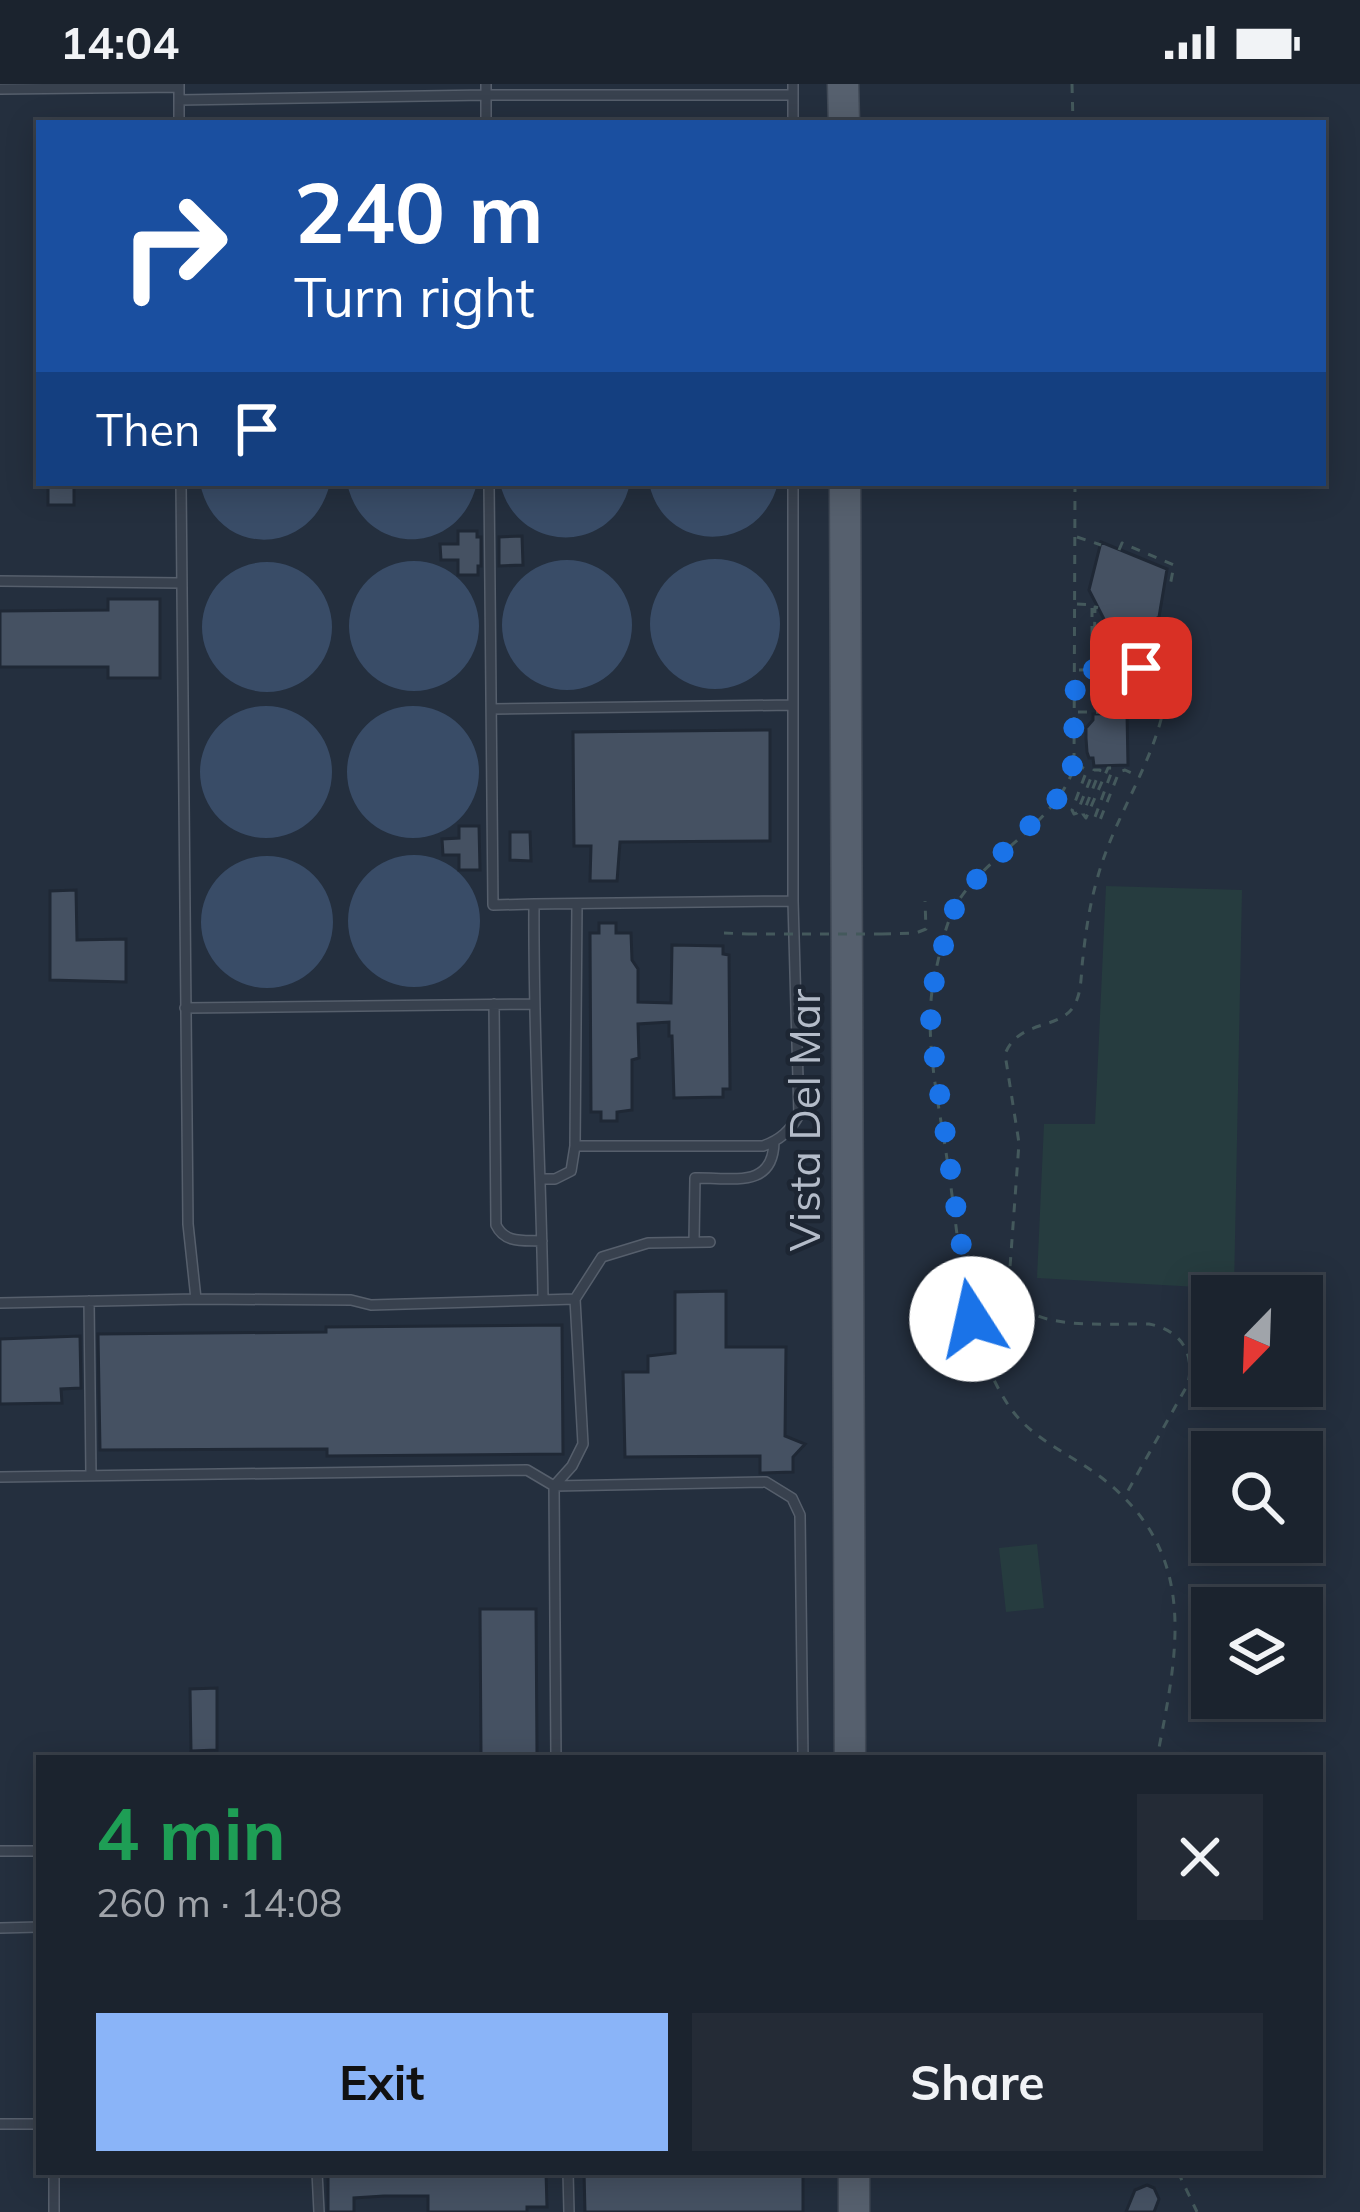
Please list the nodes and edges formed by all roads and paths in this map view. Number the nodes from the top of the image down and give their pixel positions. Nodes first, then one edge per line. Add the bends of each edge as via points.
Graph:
1 (843, 84) edge
2 (1072, 84) edge
3 (179, 85) edge
4 (0, 89) edge
5 (486, 89) edge
6 (793, 89) edge
7 (179, 100) junction
8 (179, 120) edge
9 (487, 120) edge
10 (793, 120) edge
11 (844, 120) edge
12 (1072, 120) edge
13 (181, 486) edge
14 (489, 486) edge
15 (793, 486) edge
16 (845, 486) edge
17 (1075, 486) edge
18 (1076, 537) junction
19 (1100, 545) dead end
20 (1119, 550) dead end
21 (0, 581) edge
22 (181, 583) junction
23 (1170, 586) dead end
24 (1076, 604) junction
25 (1099, 608) dead end
26 (1076, 670) junction
27 (792, 705) junction
28 (492, 709) junction
29 (1076, 712) junction
30 (1161, 713) junction
31 (1074, 764) junction
32 (1140, 777) junction
33 (793, 901) junction
34 (925, 901) dead end
35 (534, 904) junction
36 (577, 904) junction
37 (724, 933) dead end
38 (494, 1004) junction
39 (533, 1004) junction
40 (185, 1007) junction
41 (774, 1142) junction
42 (575, 1146) junction
43 (542, 1179) junction
44 (542, 1240) junction
45 (694, 1242) junction
46 (710, 1242) dead end
47 (196, 1299) junction
48 (543, 1299) junction
49 (575, 1299) junction
50 (88, 1301) junction
51 (0, 1303) edge
52 (91, 1475) junction
53 (0, 1477) edge
54 (554, 1486) junction
55 (1124, 1498) junction
56 (556, 1755) edge
57 (803, 1755) edge
58 (850, 1755) edge
59 (1158, 1755) edge
60 (0, 1851) edge
61 (36, 1851) edge
62 (36, 1927) edge
63 (0, 1928) edge
64 (0, 2124) edge
65 (36, 2124) edge
66 (54, 2175) edge
67 (317, 2175) edge
68 (568, 2175) edge
69 (854, 2175) edge
70 (1179, 2175) edge
71 (54, 2212) edge
72 (319, 2212) edge
73 (569, 2212) edge
74 (854, 2212) edge
75 (1197, 2212) edge

1 - 11 main road
2 - 12 path
3 - 4 lane
3 - 7 lane
5 - 6 lane
5 - 7 lane
5 - 9 lane
6 - 10 lane
7 - 8 lane
13 - 22 lane
14 - 28 lane
15 - 27 lane
16 - 58 main road, Vista Del Mar
17 - 18 path
18 - 19 path
18 - 24 path
20 - 23 path via 1122,543 1174,565
21 - 22 lane
22 - 40 lane
24 - 25 path via 1092,605 1094,664
24 - 26 path
26 - 29 path
26 - 30 path via 1141,668 1166,650
27 - 28 lane
27 - 33 lane
28 - 35 lane via 493,905
29 - 30 path
29 - 31 path
30 - 32 path
31 - 32 path via 1087,770 1075,814 1100,770 1085,818 1113,769 1097,821 1119,772
31 - 55 path via 1058,798 956,904 935,974 930,1027 963,1271 984,1355 1031,1431
32 - 55 path via 1096,879 1076,1003 1064,1017 1015,1036 1005,1061 1019,1143 1014,1296 1053,1321 1162,1326 1188,1352 1188,1384
33 - 36 lane
33 - 41 lane via 799,1115
34 - 37 path, bridge via 926,929 916,933
35 - 36 lane
35 - 39 lane
36 - 42 lane
38 - 39 lane
38 - 40 lane
38 - 44 lane via 496,1225 512,1240
39 - 43 lane
40 - 47 lane
41 - 42 lane
41 - 45 lane via 774,1159 755,1177 695,1178
42 - 43 lane via 571,1172
43 - 44 lane
44 - 48 lane
45 - 46 lane
45 - 49 lane via 602,1257
47 - 48 lane via 371,1305
47 - 50 lane
48 - 49 lane
49 - 54 lane via 583,1444
50 - 51 lane
50 - 52 lane
52 - 53 lane
52 - 54 lane via 527,1470
54 - 56 lane
54 - 57 lane via 766,1482 792,1498 800,1515
55 - 59 path via 1162,1558 1177,1621
60 - 61 lane
62 - 63 lane
64 - 65 lane
66 - 71 lane
67 - 72 lane
68 - 73 lane
69 - 74 main road
70 - 75 path

